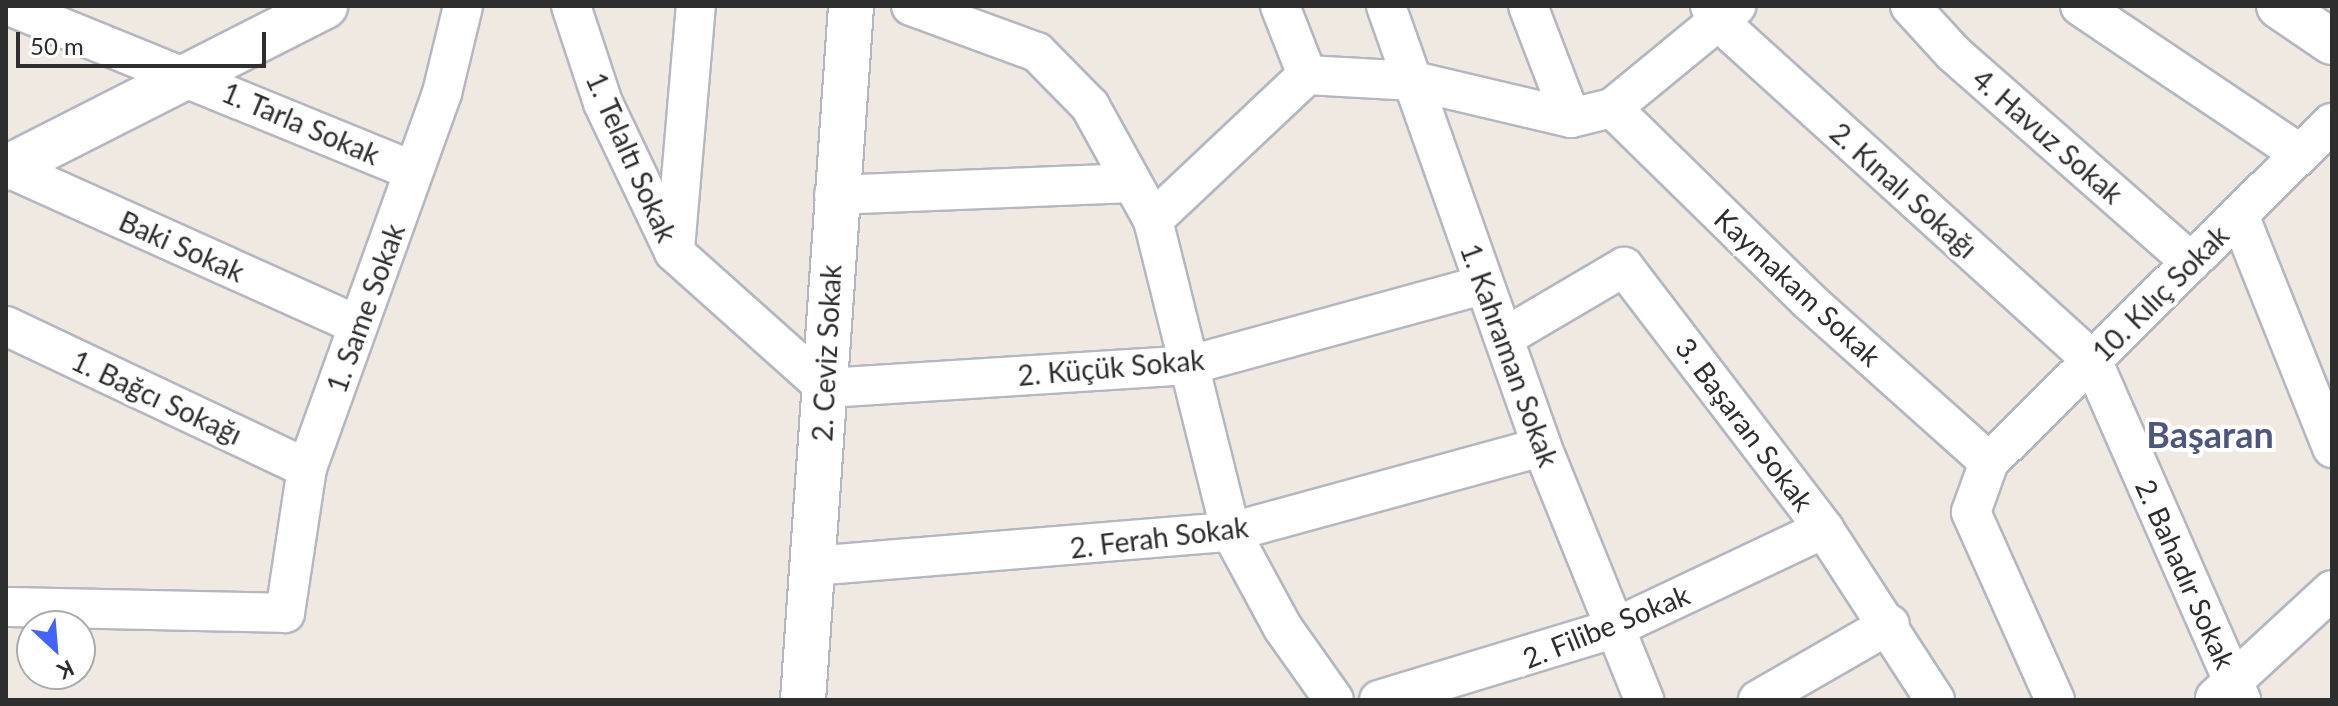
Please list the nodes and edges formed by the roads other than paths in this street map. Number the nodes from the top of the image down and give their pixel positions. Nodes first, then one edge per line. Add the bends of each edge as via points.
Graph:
1 (9, 6) edge
2 (325, 6) edge
3 (463, 6) edge
4 (571, 6) edge
5 (696, 6) edge
6 (851, 6) edge
7 (911, 6) edge
8 (1280, 6) edge
9 (1386, 6) edge
10 (1528, 6) edge
11 (1910, 6) edge
12 (2080, 6) edge
13 (2279, 6) edge
14 (1721, 11) edge
15 (2332, 41) edge
16 (1307, 75) junction
17 (190, 76) junction
18 (1414, 81) junction
19 (1612, 108) junction
20 (1571, 118) junction
21 (2332, 123) edge
22 (2300, 154) junction
23 (6, 168) edge
24 (414, 171) junction
25 (1132, 183) junction
26 (834, 195) junction
27 (2239, 215) junction
28 (1153, 220) junction
29 (674, 252) junction
30 (2191, 262) junction
31 (1483, 285) junction
32 (358, 325) junction
33 (6, 326) edge
34 (1505, 337) junction
35 (2092, 360) junction
36 (1190, 365) junction
37 (826, 388) junction
38 (1542, 447) junction
39 (2332, 448) edge
40 (1989, 462) junction
41 (307, 468) junction
42 (1824, 529) junction
43 (1231, 532) junction
44 (813, 566) junction
45 (2332, 590) edge
46 (6, 607) edge
47 (1890, 624) junction
48 (1612, 629) junction
49 (2229, 694) edge
50 (803, 700) edge
51 (1334, 700) edge
52 (1379, 700) edge
53 (1644, 700) edge
54 (1758, 700) edge
55 (1935, 700) edge
56 (2055, 700) edge

1 - 17 street, 1. Tarla Sokak
2 - 17 main road
3 - 24 street, 1. Same Sokak
4 - 29 street, 1. Telaltı Sokak via 603,103
5 - 29 street
6 - 26 main road, 2. Ceviz Sokak
7 - 25 street via 1037,52 1090,106
8 - 16 street
9 - 18 street, 1. Kahraman Sokak
10 - 20 street
11 - 30 street, 4. Havuz Sokak via 1953,53
12 - 22 street
13 - 15 main road
14 - 19 street
14 - 35 street, 2. Kınalı Sokağı
16 - 18 street
16 - 28 street
17 - 23 main road
17 - 24 street, 1. Tarla Sokak
18 - 20 street
18 - 31 street, 1. Kahraman Sokak
19 - 20 street
19 - 40 street, Kaymakam Sokak via 1809,301
21 - 22 street, 10. Kılıç Sokak
22 - 27 street, 10. Kılıç Sokak
23 - 32 street, Baki Sokak
24 - 32 street, 1. Same Sokak
25 - 26 street
25 - 28 street
26 - 37 main road, 2. Ceviz Sokak
27 - 30 street, 10. Kılıç Sokak
27 - 39 street
28 - 36 street
29 - 37 street, 1. Telaltı Sokak
30 - 35 street, 10. Kılıç Sokak
31 - 34 street, 1. Kahraman Sokak
31 - 36 street, 2. Küçük Sokak
32 - 41 street, 1. Same Sokak
33 - 41 street, 1. Bağcı Sokağı
34 - 38 street, 1. Kahraman Sokak
34 - 42 street, 3. Başaran Sokak via 1624,267
35 - 40 street, 10. Kılıç Sokak
35 - 49 street, 2. Bahadır Sokak
36 - 37 street, 2. Küçük Sokak
36 - 43 street
37 - 44 main road, 2. Ceviz Sokak
38 - 43 street, 2. Ferah Sokak
38 - 48 street, 1. Kahraman Sokak
40 - 56 street via 1971,512
41 - 46 street, 1. Same Sokak via 285,613
42 - 47 street, 3. Başaran Sokak
42 - 48 street, 2. Filibe Sokak
43 - 44 street, 2. Ferah Sokak
43 - 51 street via 1283,628
44 - 50 main road, 2. Ceviz Sokak
45 - 49 street
47 - 54 street
47 - 55 street, 3. Başaran Sokak
48 - 52 street, 2. Filibe Sokak
48 - 53 street, 1. Kahraman Sokak

